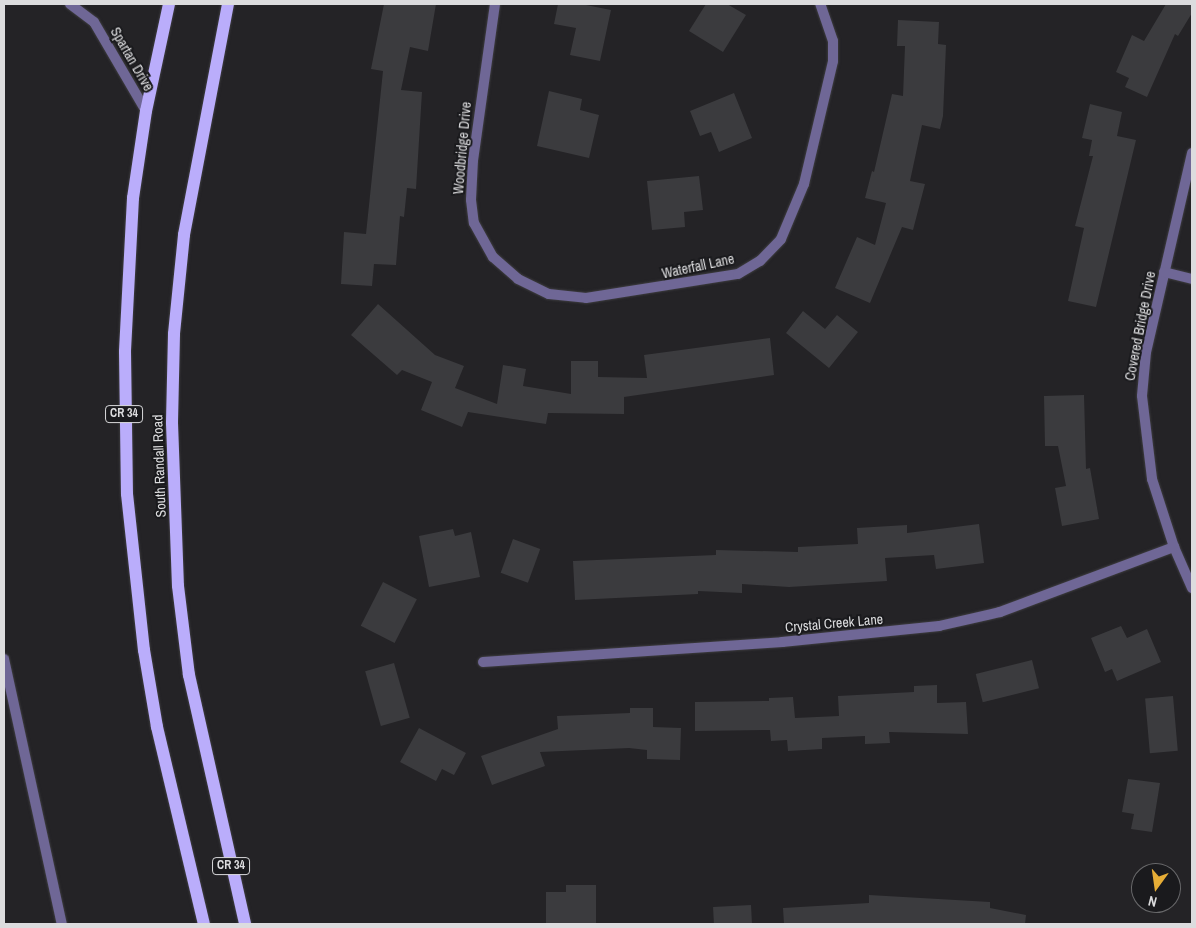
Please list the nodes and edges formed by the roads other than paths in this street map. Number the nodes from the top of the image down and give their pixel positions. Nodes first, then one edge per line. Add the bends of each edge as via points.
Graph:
1 (70, 4) edge
2 (169, 4) edge
3 (228, 4) edge
4 (495, 4) edge
5 (820, 4) edge
6 (146, 110) junction
7 (1192, 153) edge
8 (1164, 272) junction
9 (518, 279) joint
10 (1192, 279) edge
11 (1174, 547) junction
12 (1192, 588) edge
13 (4, 659) edge
14 (483, 662) dead end
15 (62, 924) edge
16 (204, 924) edge
17 (245, 924) edge

1 - 6 street, Spartan Drive via 94,22
2 - 6 main road, CR 34
3 - 17 main road, South Randall Road / CR 34 via 184,235 174,334 172,423 178,586 190,675
4 - 9 street, Woodbridge Drive via 476,124 471,200 474,223 484,246 504,269
5 - 9 street, Waterfall Lane via 833,41 833,61 796,210 781,239 760,261 738,274 586,298 549,294
6 - 16 main road, CR 34 via 133,198 125,352 127,494 144,650 157,727
7 - 8 street, Covered Bridge Drive
8 - 10 street
8 - 11 street, Covered Bridge Drive via 1146,352 1142,396 1152,479
11 - 12 street, Covered Bridge Drive
11 - 14 street, Crystal Creek Lane via 1000,612 939,626 792,641
13 - 15 street

